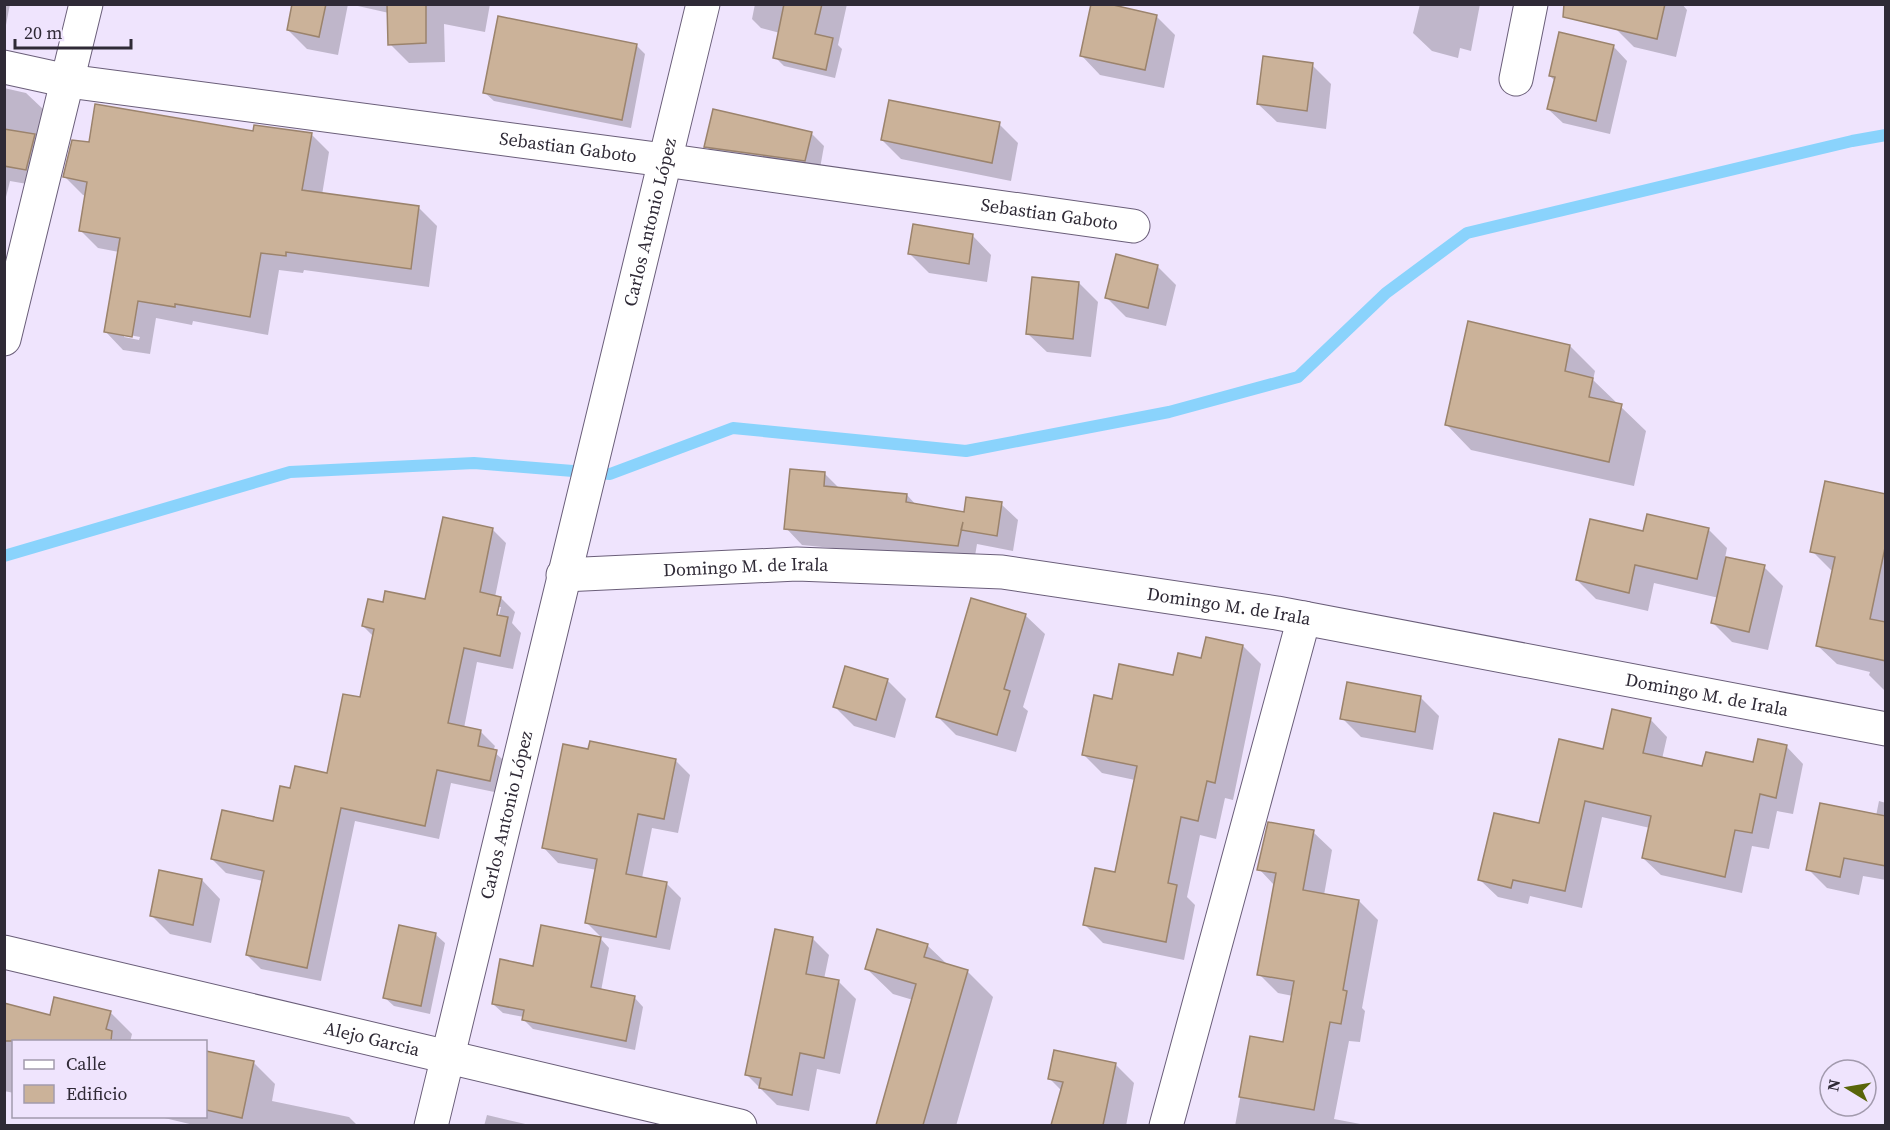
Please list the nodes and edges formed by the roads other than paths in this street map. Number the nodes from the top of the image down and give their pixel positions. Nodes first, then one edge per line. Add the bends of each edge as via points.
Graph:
1 (86, 4) edge
2 (703, 4) edge
3 (1531, 4) edge
4 (4, 67) edge
5 (1516, 79) dead end
6 (68, 81) junction
7 (664, 160) junction
8 (1133, 226) dead end
9 (4, 339) edge
10 (563, 575) junction
11 (1305, 618) junction
12 (1886, 729) edge
13 (4, 952) edge
14 (447, 1055) junction
15 (431, 1125) edge
16 (740, 1125) edge
17 (1166, 1125) edge

1 - 6 street
2 - 7 street, Carlos Antonio López
3 - 5 street
4 - 6 street, Sebastian Gaboto
6 - 7 street, Sebastian Gaboto
6 - 9 street
7 - 8 street, Sebastian Gaboto
7 - 10 street, Carlos Antonio López
10 - 11 street, Domingo M. de Irala via 797,564 1002,572
10 - 14 street, Carlos Antonio López
11 - 12 street, Domingo M. de Irala
11 - 17 street
13 - 14 street, Alejo Garcia
14 - 15 street, Carlos Antonio López
14 - 16 street, Alejo Garcia

